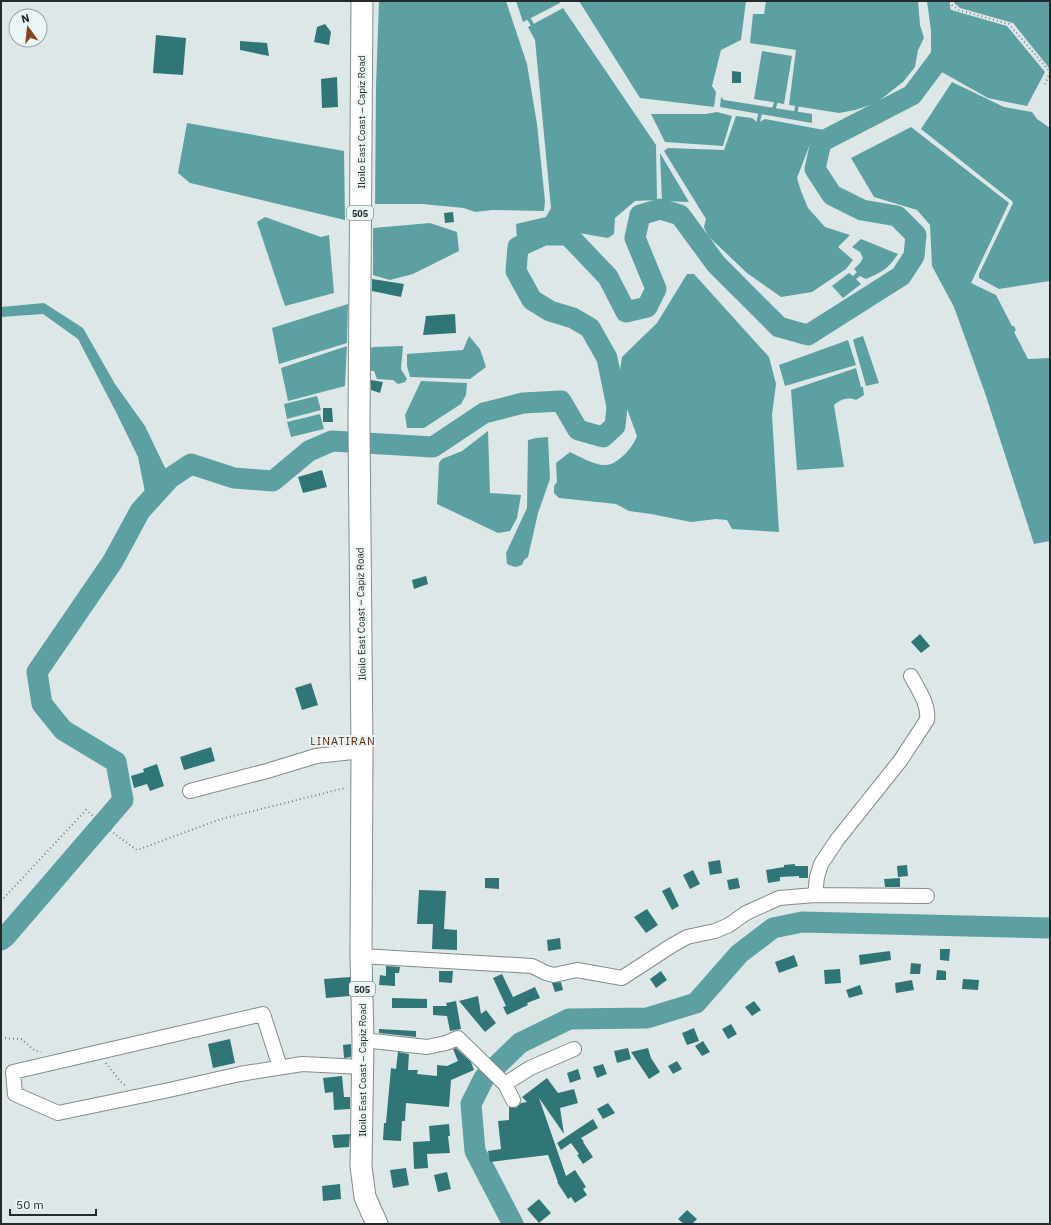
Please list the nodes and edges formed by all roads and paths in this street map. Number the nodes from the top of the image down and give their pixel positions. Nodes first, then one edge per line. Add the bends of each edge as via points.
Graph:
1 (362, 1) edge
2 (951, 1) edge
3 (1045, 84) dead end
4 (911, 676) dead end
5 (362, 751) junction
6 (362, 784) junction
7 (190, 791) dead end
8 (815, 895) junction
9 (927, 896) dead end
10 (1, 901) edge
11 (362, 956) junction
12 (363, 1040) junction
13 (574, 1049) dead end
14 (280, 1067) junction
15 (362, 1067) junction
16 (505, 1084) junction
17 (513, 1100) dead end
18 (377, 1224) edge

1 - 5 main road, Iloilo East Coast – Capiz Road / 505 via 359,425
2 - 3 path via 959,10 1009,24 1050,72
4 - 8 street via 926,706 927,720 900,761 821,864
5 - 6 main road, Iloilo East Coast – Capiz Road / 505
5 - 7 street via 316,756
6 - 10 path via 221,819 137,850 86,810
6 - 11 main road, Iloilo East Coast – Capiz Road / 505
8 - 9 street
8 - 11 street via 779,898 715,931 687,937 622,978 577,970 554,975 532,966
11 - 12 main road, Iloilo East Coast – Capiz Road / 505
12 - 15 main road, Iloilo East Coast – Capiz Road / 505
12 - 16 street via 427,1047 446,1044 458,1038
13 - 16 street via 530,1068
14 - 14 street via 58,1113 15,1094 13,1072 263,1014
14 - 15 street via 302,1064
15 - 18 main road, Iloilo East Coast – Capiz Road / 505 via 360,1166 365,1197
16 - 17 street

